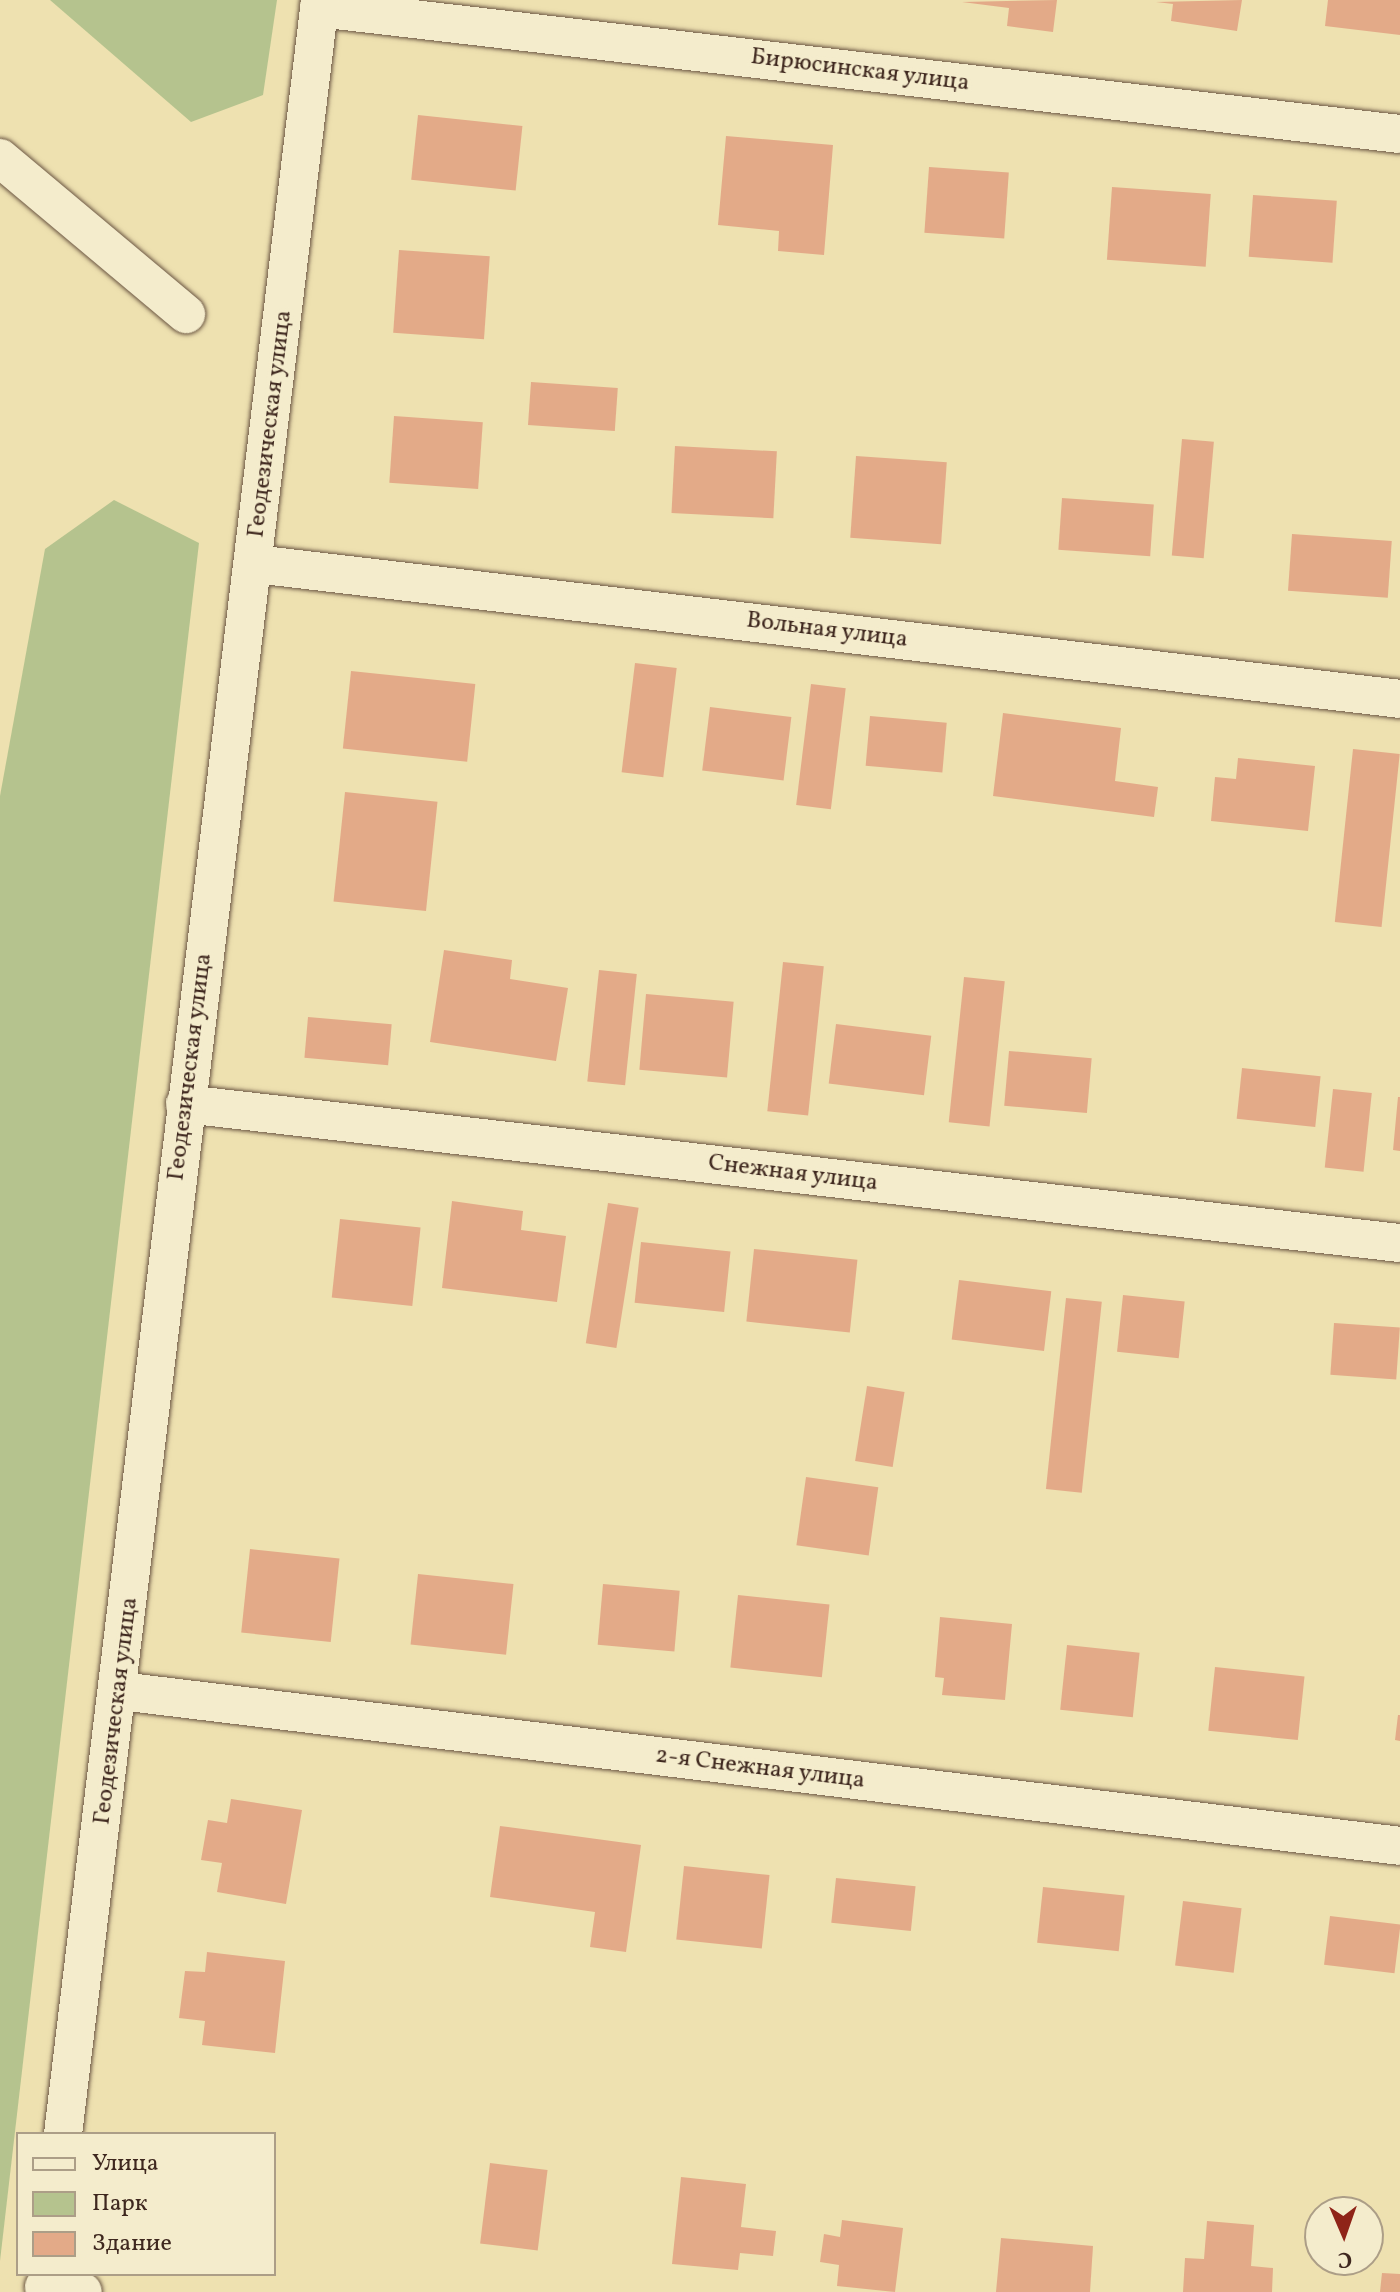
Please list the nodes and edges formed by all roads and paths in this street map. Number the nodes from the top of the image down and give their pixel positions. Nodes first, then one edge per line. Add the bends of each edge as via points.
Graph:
1 (320, 4) edge
2 (1400, 134) edge
3 (0, 158) edge
4 (186, 314) dead end
5 (255, 564) junction
6 (1400, 699) edge
7 (185, 1104) junction
8 (1400, 1243) edge
9 (120, 1691) junction
10 (1400, 1846) edge
11 (63, 2132) edge
12 (44, 2284) edge
13 (83, 2292) edge

1 - 2 street, Бирюсинская улица
1 - 5 street, Геодезическая улица
3 - 4 street
5 - 6 street, Вольная улица
5 - 7 street, Геодезическая улица
7 - 8 street, Снежная улица
7 - 9 street, Геодезическая улица
9 - 10 street, 2-я Снежная улица
9 - 11 street, Геодезическая улица
12 - 13 street

